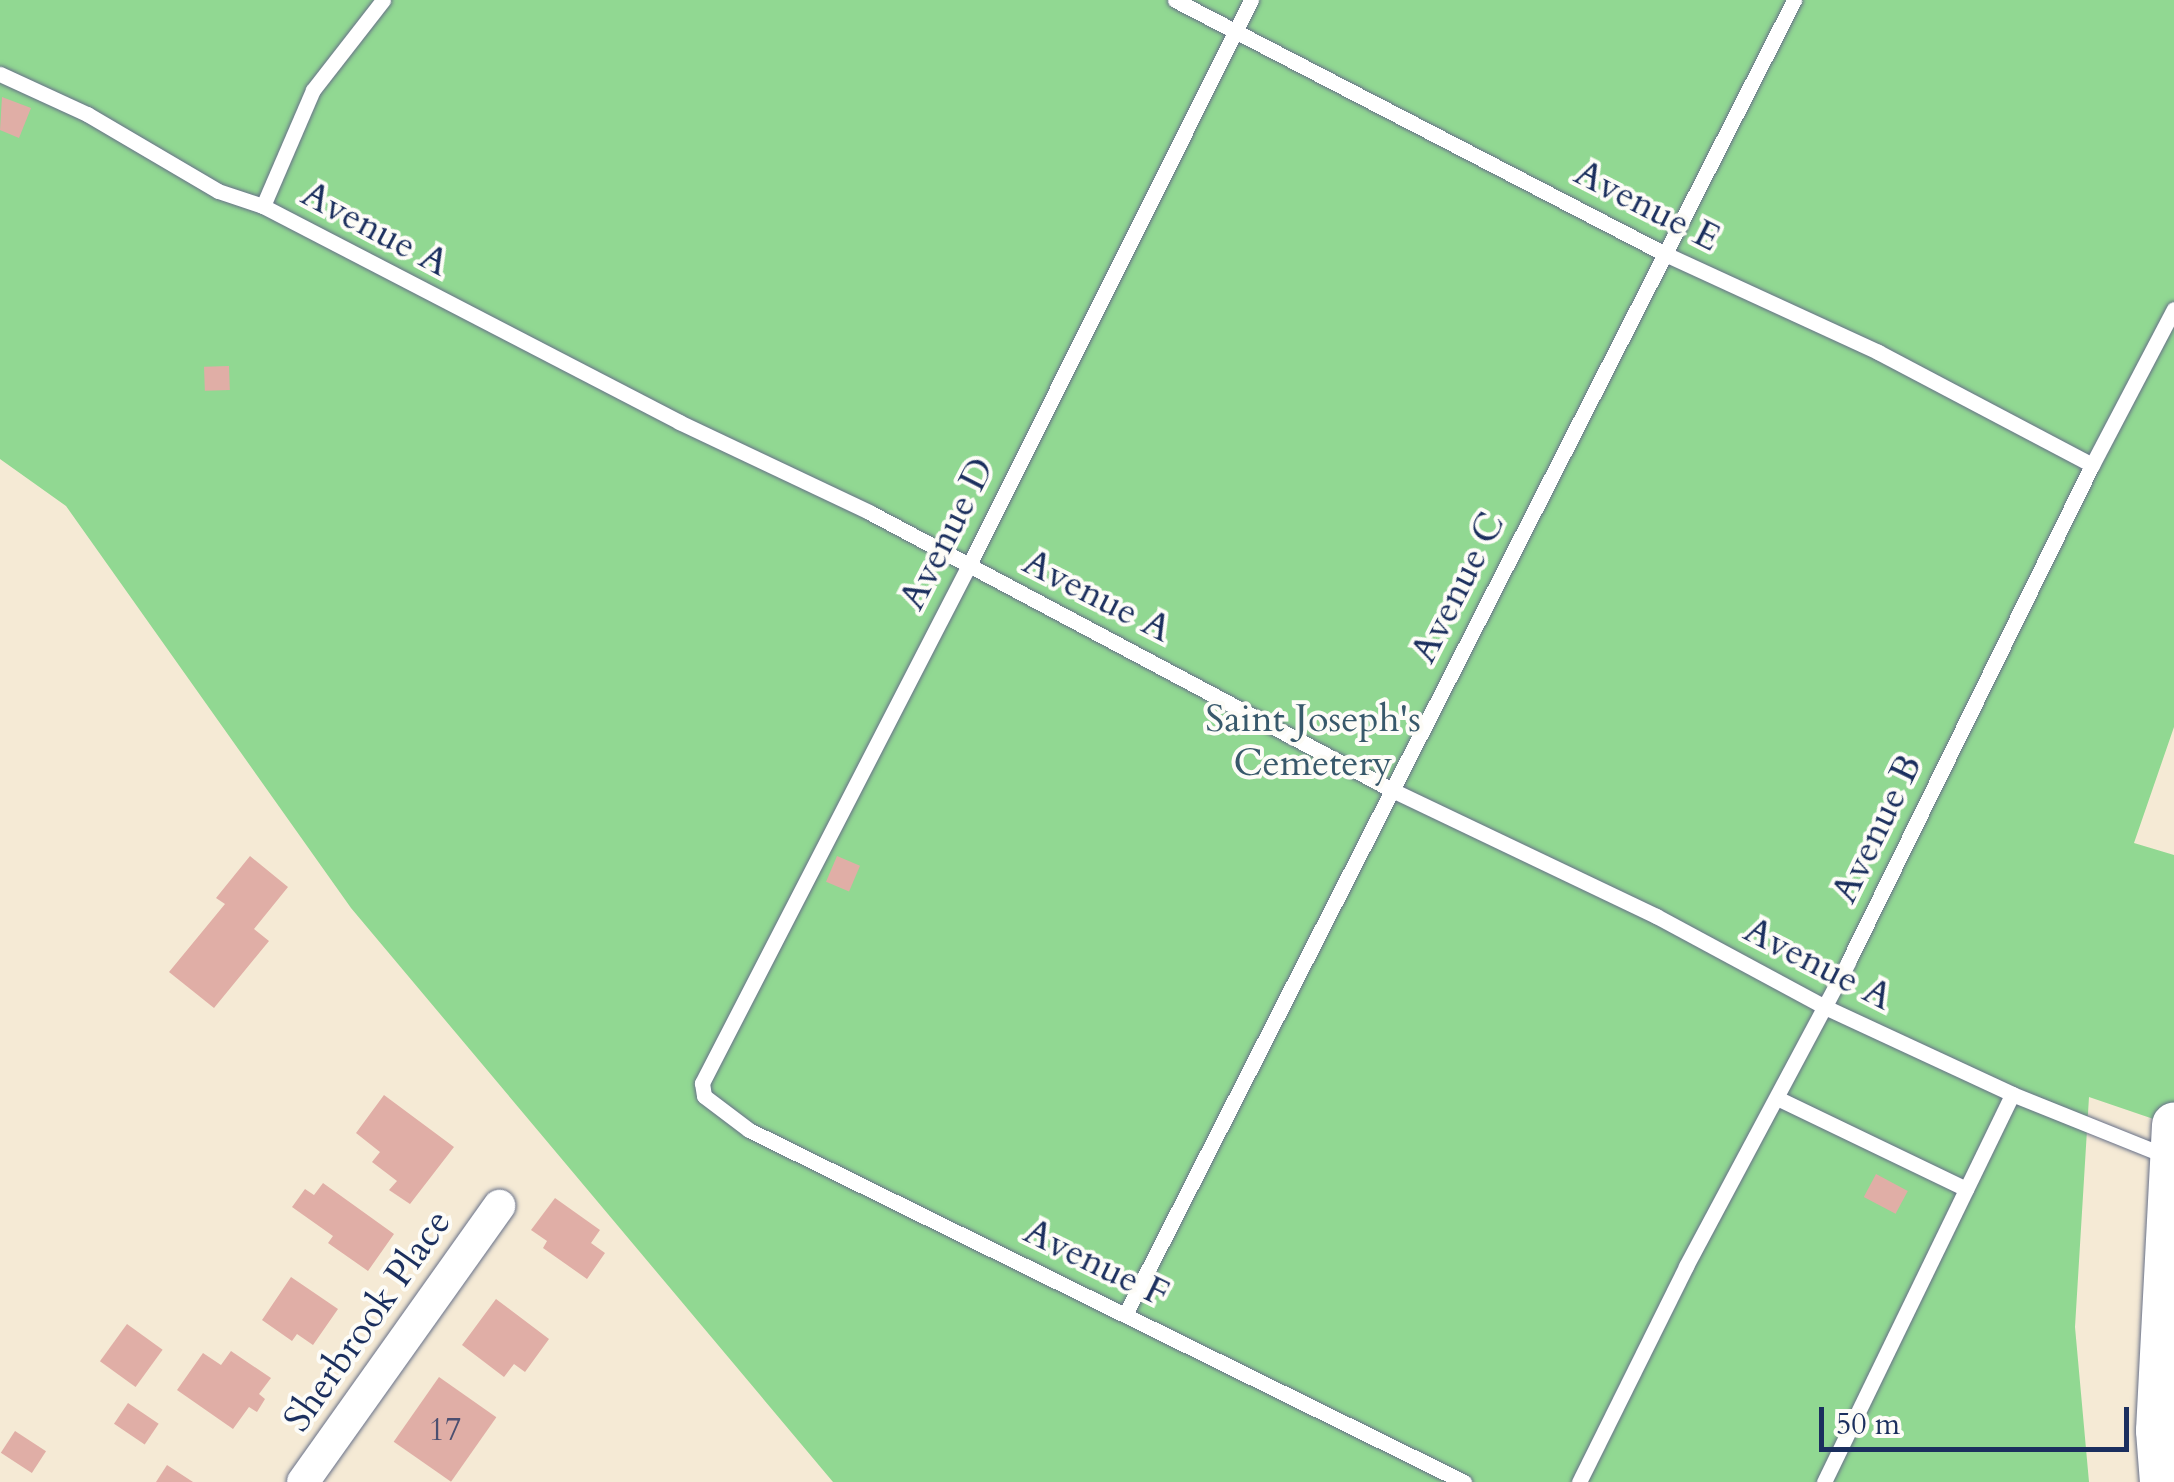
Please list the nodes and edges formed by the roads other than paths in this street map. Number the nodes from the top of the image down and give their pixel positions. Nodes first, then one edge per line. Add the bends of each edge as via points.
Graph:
1 (383, 0) edge
2 (1175, 0) edge
3 (1251, 0) edge
4 (1794, 0) edge
5 (1236, 31) junction
6 (0, 74) edge
7 (263, 206) junction
8 (1663, 253) junction
9 (2174, 308) edge
10 (2092, 464) junction
11 (969, 564) junction
12 (1392, 790) junction
13 (1824, 1007) junction
14 (2012, 1094) junction
15 (704, 1096) joint
16 (1777, 1098) junction
17 (2173, 1142) edge
18 (1966, 1189) junction
19 (499, 1206) dead end
20 (1126, 1313) junction
21 (2167, 1400) edge
22 (303, 1482) edge
23 (1464, 1482) edge
24 (1580, 1482) edge
25 (1824, 1482) edge
26 (2162, 1482) edge

1 - 7 lane via 314,90
2 - 5 lane, Avenue E
3 - 5 lane, Avenue D
4 - 8 lane, Avenue C
5 - 8 lane, Avenue E
5 - 11 lane, Avenue D
6 - 7 lane, Avenue A via 87,114 218,190
7 - 11 lane, Avenue A
8 - 10 lane, Avenue E via 1878,352
8 - 12 lane, Avenue C
9 - 10 lane, Avenue B
10 - 13 lane, Avenue B
11 - 12 lane, Avenue A
11 - 15 lane, Avenue D via 702,1083
12 - 13 lane, Avenue A via 1656,916
12 - 20 lane, Avenue C
13 - 14 lane, Avenue A
13 - 16 lane, Avenue B
14 - 17 lane, Avenue A
14 - 18 lane
15 - 20 lane, Avenue F via 750,1130
16 - 18 lane
16 - 24 lane, Avenue B
17 - 21 main road
18 - 25 lane
19 - 22 street, Sherbrook Place
20 - 23 lane, Avenue F
21 - 26 main road

